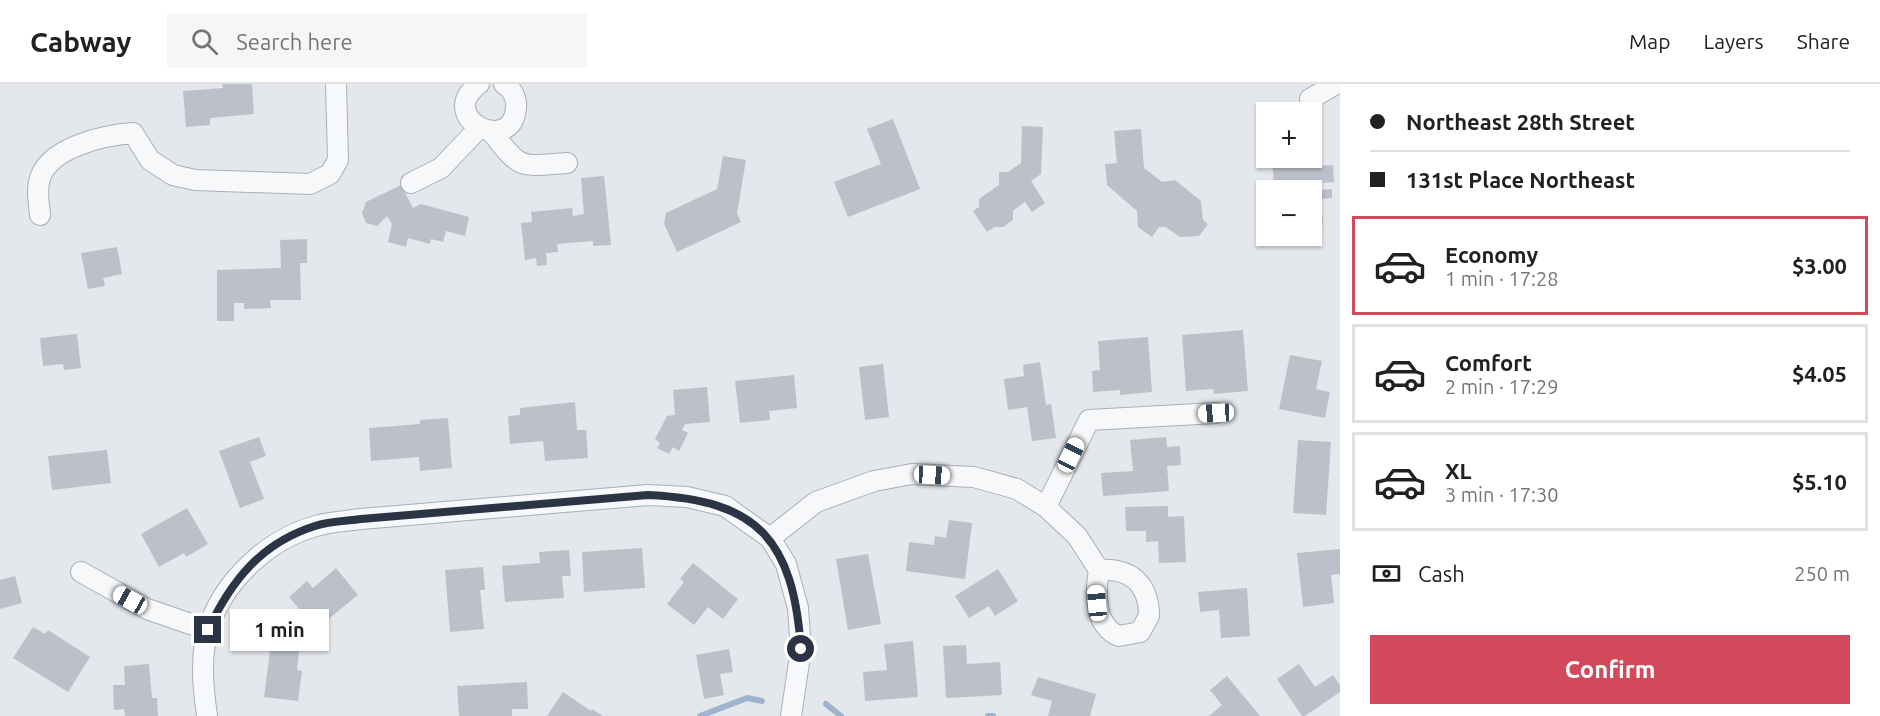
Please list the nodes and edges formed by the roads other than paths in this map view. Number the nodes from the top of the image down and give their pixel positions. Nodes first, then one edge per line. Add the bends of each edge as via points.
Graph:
1 (336, 84) edge
2 (479, 84) edge
3 (504, 84) edge
4 (1336, 84) edge
5 (1310, 99) dead end
6 (485, 130) junction
7 (567, 163) dead end
8 (411, 183) dead end
9 (40, 215) dead end
10 (1216, 413) dead end
11 (1046, 507) junction
12 (770, 538) junction
13 (1099, 570) dead end
14 (81, 572) dead end
15 (208, 630) junction
16 (207, 716) edge
17 (790, 716) edge

1 - 9 street via 338,160 330,174 310,184 195,180 173,175 150,160 133,133 114,134 92,138 69,149 40,175
2 - 6 street via 467,97 466,105 470,120
3 - 6 street via 514,95 516,111 507,126
4 - 5 street
6 - 7 street via 512,159 526,165
6 - 8 street via 441,168
10 - 11 street via 1089,420
11 - 12 street via 1017,489 974,477 912,474 874,481 816,502
11 - 13 street via 1077,536
12 - 15 street via 725,506 687,497 648,495 315,526 276,544 240,573 223,597
12 - 17 street via 786,564 798,608 801,649
14 - 15 street via 147,609
15 - 16 street via 201,678

